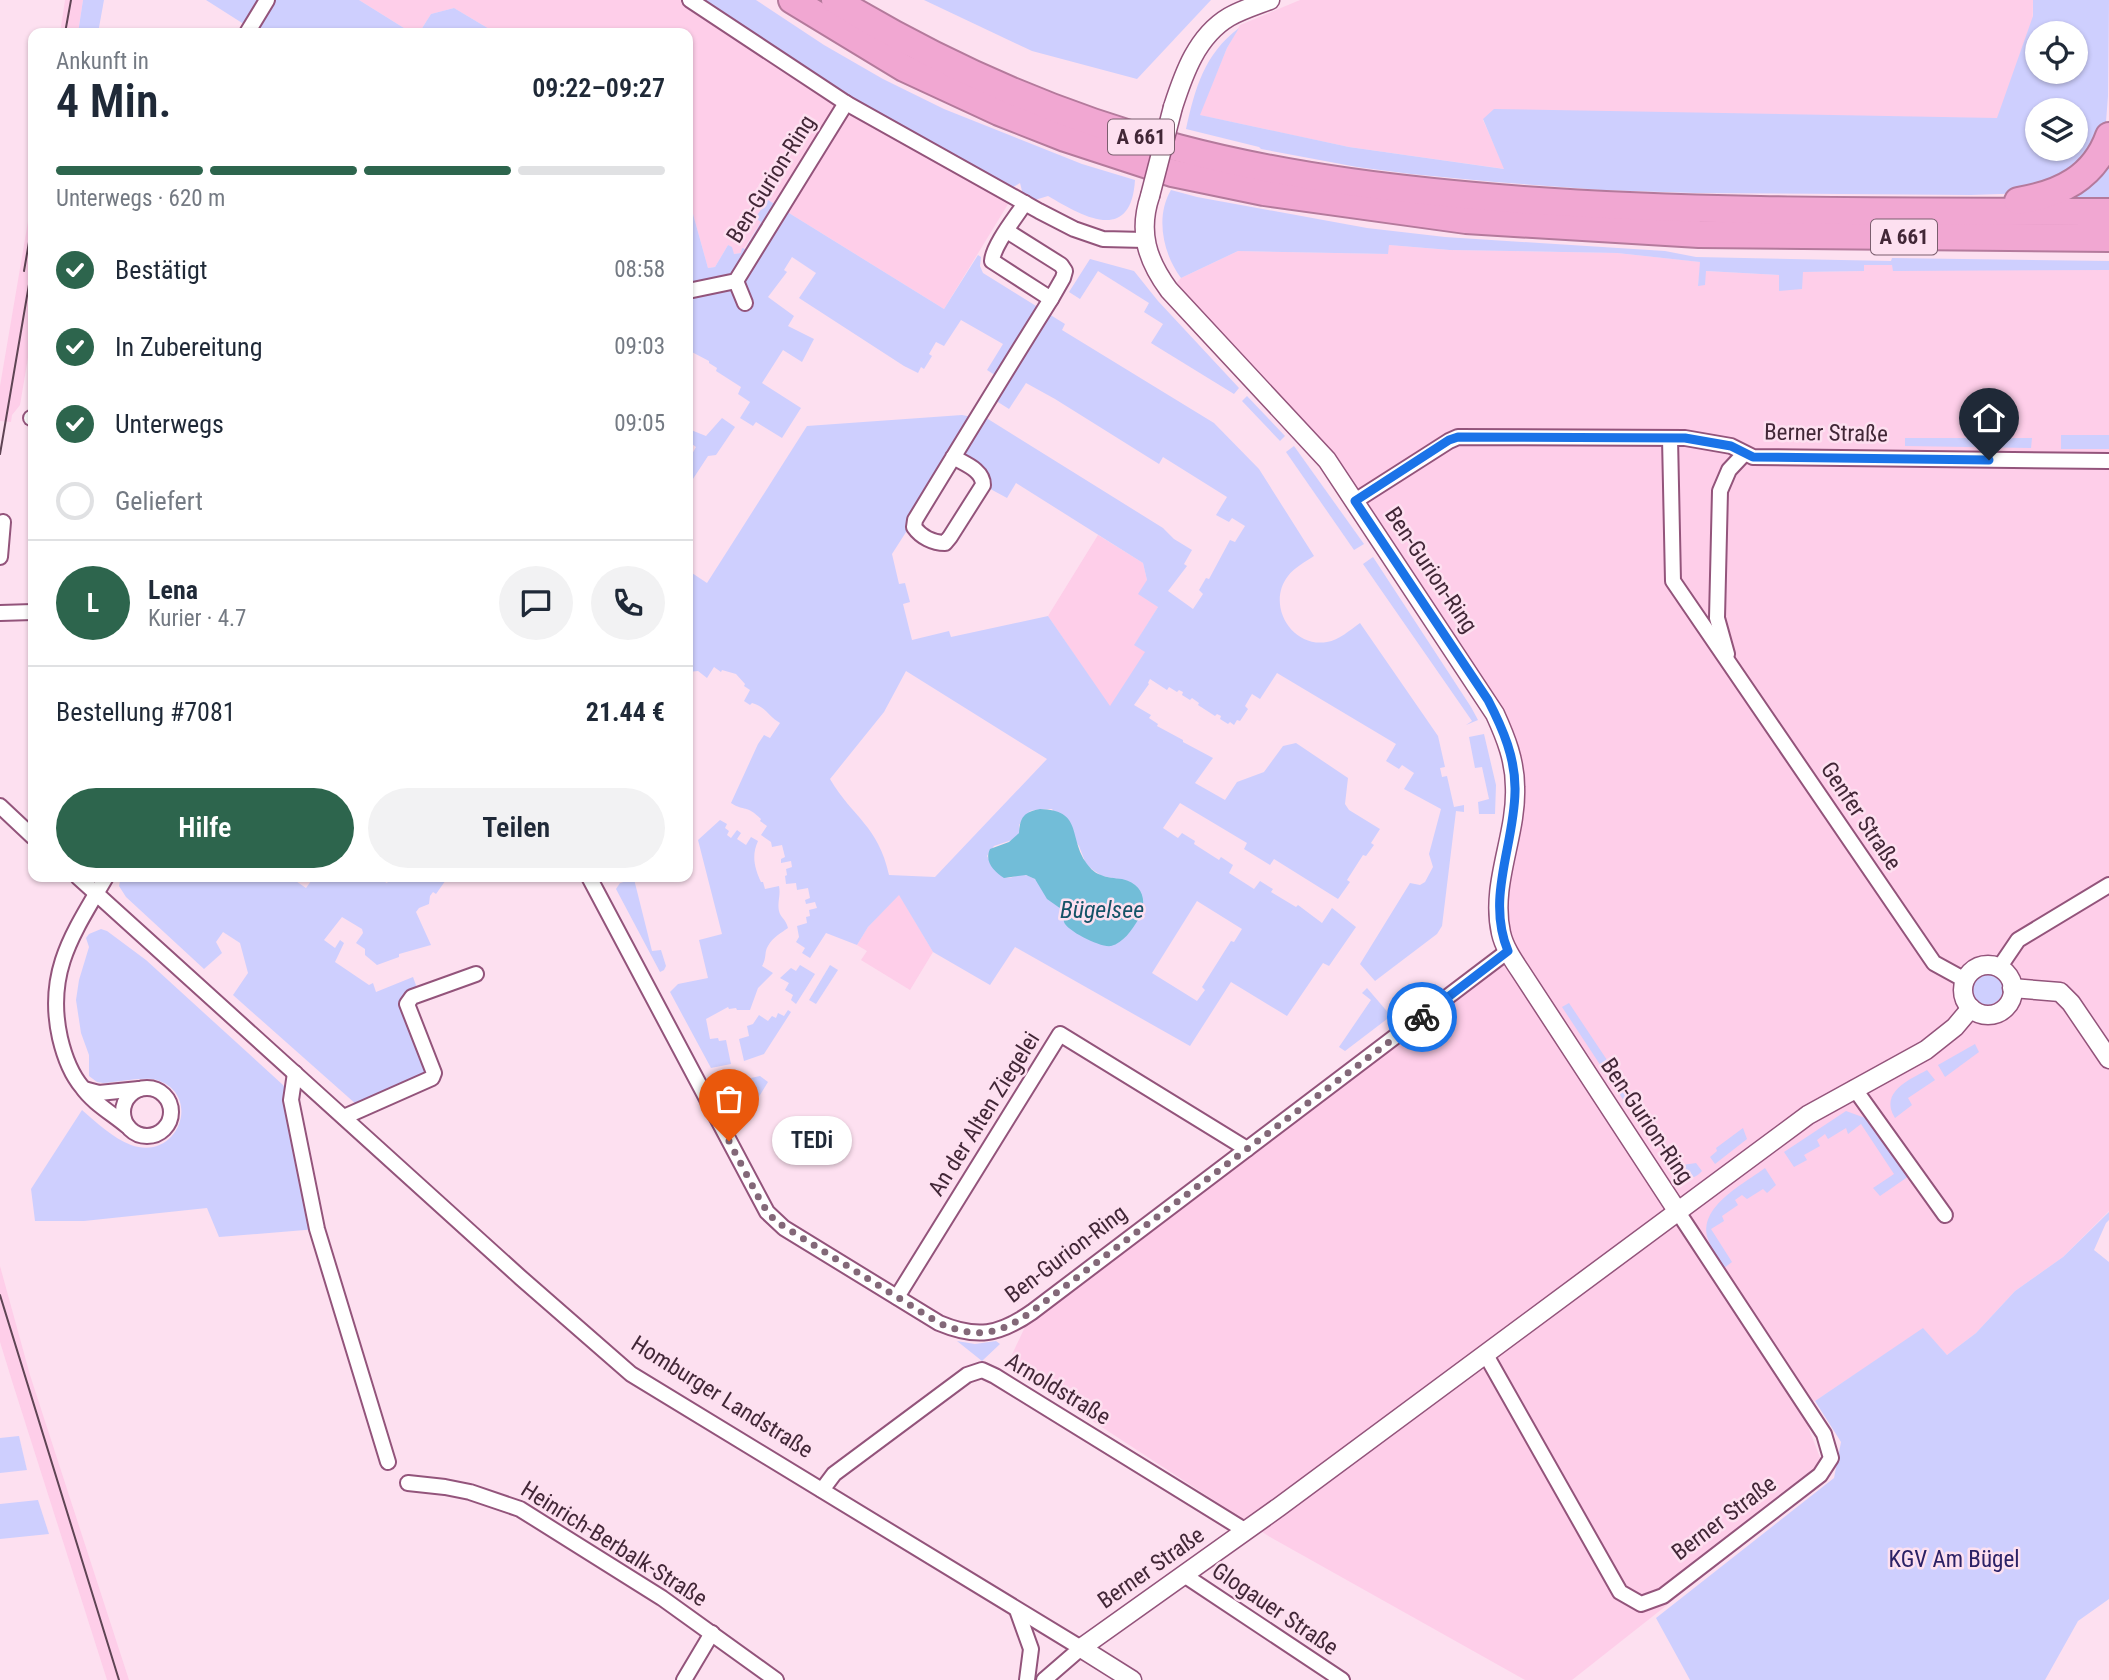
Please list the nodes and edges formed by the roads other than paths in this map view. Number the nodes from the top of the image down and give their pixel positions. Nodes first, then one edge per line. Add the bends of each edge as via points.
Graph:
1 (267, 0) edge
2 (690, 0) edge
3 (792, 0) edge
4 (835, 0) edge
5 (1269, 0) edge
6 (250, 28) edge
7 (846, 103) junction
8 (2109, 135) edge
9 (1024, 203) junction
10 (1954, 211) junction
11 (2109, 212) edge
12 (1007, 231) junction
13 (2109, 238) edge
14 (1145, 240) junction
15 (736, 281) junction
16 (693, 290) edge
17 (1051, 299) junction
18 (745, 303) dead end
19 (1670, 438) junction
20 (1744, 454) junction
21 (953, 457) junction
22 (2109, 461) edge
23 (1355, 501) junction
24 (3, 522) dead end
25 (0, 557) edge
26 (28, 612) edge
27 (0, 613) edge
28 (1730, 666) junction
29 (0, 806) edge
30 (28, 832) edge
31 (84, 882) edge
32 (103, 882) edge
33 (592, 882) edge
34 (2109, 885) edge
35 (96, 893) junction
36 (1508, 951) junction
37 (1999, 968) junction
38 (476, 974) dead end
39 (1965, 980) junction
40 (2012, 988) junction
41 (1971, 1008) junction
42 (2109, 1059) edge
43 (295, 1073) junction
44 (1854, 1088) junction
45 (83, 1089) junction
46 (139, 1089) junction
47 (344, 1117) junction
48 (127, 1126) junction
49 (1247, 1149) junction
50 (1678, 1212) junction
51 (1945, 1215) dead end
52 (897, 1297) junction
53 (1486, 1355) junction
54 (388, 1462) dead end
55 (408, 1483) dead end
56 (822, 1490) junction
57 (1246, 1531) junction
58 (1184, 1575) junction
59 (1017, 1610) junction
60 (712, 1633) junction
61 (1081, 1648) junction
62 (773, 1679) edge
63 (684, 1680) edge
64 (1027, 1680) edge
65 (1044, 1680) edge
66 (1132, 1680) edge
67 (1342, 1680) edge

1 - 6 street
2 - 7 street, Ben-Gurion-Ring
3 - 13 highway, A 661 via 904,68 999,112 1172,173 1264,192 1466,220 1699,234
4 - 10 highway, A 661 via 951,65 1075,116 1178,148 1274,169 1407,189 1613,206
5 - 14 street, bridge via 1229,17 1209,34 1188,65 1145,213
7 - 9 street, Ben-Gurion-Ring
7 - 15 street, Ben-Gurion-Ring
8 - 10 highway, A 661 via 2091,169 2064,189
9 - 12 street
9 - 14 street, Ben-Gurion-Ring via 1094,236
10 - 11 highway, A 661
12 - 17 street via 1065,271
12 - 17 street via 992,261
14 - 23 street, Ben-Gurion-Ring via 1149,259 1169,290 1313,442
15 - 16 street, Ben-Gurion-Ring
15 - 18 street, Ben-Gurion-Ring
17 - 21 street
19 - 20 street, Berner Straße via 1731,446
19 - 23 street, Berner Straße via 1458,437
19 - 28 street, Genfer Straße via 1673,581
20 - 22 street, Berner Straße
20 - 28 street, Genfer Straße via 1729,470 1720,491 1717,618
21 - 21 street via 915,520 918,533 936,543 945,543 950,537 983,485 979,473
23 - 36 street, Ben-Gurion-Ring via 1488,700 1504,732 1516,789 1499,890 1501,935
24 - 25 street
26 - 27 street
28 - 39 street, Genfer Straße via 1934,963
29 - 30 street
31 - 35 street, Homburger Landstraße
32 - 35 street
33 - 52 street, Ben-Gurion-Ring via 768,1212 784,1228
34 - 37 street via 2018,940
35 - 43 street, Homburger Landstraße
35 - 45 street via 66,948 55,991 61,1044
36 - 49 street, Ben-Gurion-Ring
36 - 50 street, Ben-Gurion-Ring
37 - 39 street via 1976,967
37 - 40 street via 2008,975
38 - 47 street via 412,997 407,1004 432,1078
39 - 41 street via 1964,996
40 - 41 street via 2002,1010 1989,1014
40 - 42 street via 2060,992
41 - 44 street, Berner Straße via 1926,1050
43 - 47 street, Homburger Landstraße
43 - 54 street via 291,1100 317,1229
44 - 50 street, Berner Straße via 1808,1115
44 - 51 street
45 - 46 street via 99,1093
45 - 48 street
46 - 48 street via 125,1101
46 - 48 street via 147,1087 164,1094 170,1119 151,1136
47 - 56 street, Homburger Landstraße via 631,1374
49 - 52 street, Ben-Gurion-Ring via 1015,1324 981,1334 965,1332 939,1323
49 - 52 street, An der Alten Ziegelei via 1060,1034
50 - 53 street, Berner Straße
50 - 53 street, Berner Straße via 1824,1434 1831,1458 1821,1475 1663,1596 1641,1604 1620,1592
53 - 57 street, Berner Straße
55 - 60 street, Heinrich-Berbalk-Straße via 470,1492 520,1509
56 - 57 street, Arnoldstraße via 834,1474 967,1375 982,1370
56 - 59 street, Homburger Landstraße
57 - 58 street, Berner Straße
58 - 61 street, Berner Straße
58 - 67 street, Glogauer Straße
59 - 61 street, Homburger Landstraße
59 - 64 street via 1031,1649
60 - 62 street, Heinrich-Berbalk-Straße
60 - 63 street, Heinrich-Berbalk-Straße
61 - 65 street
61 - 66 street, Homburger Landstraße

